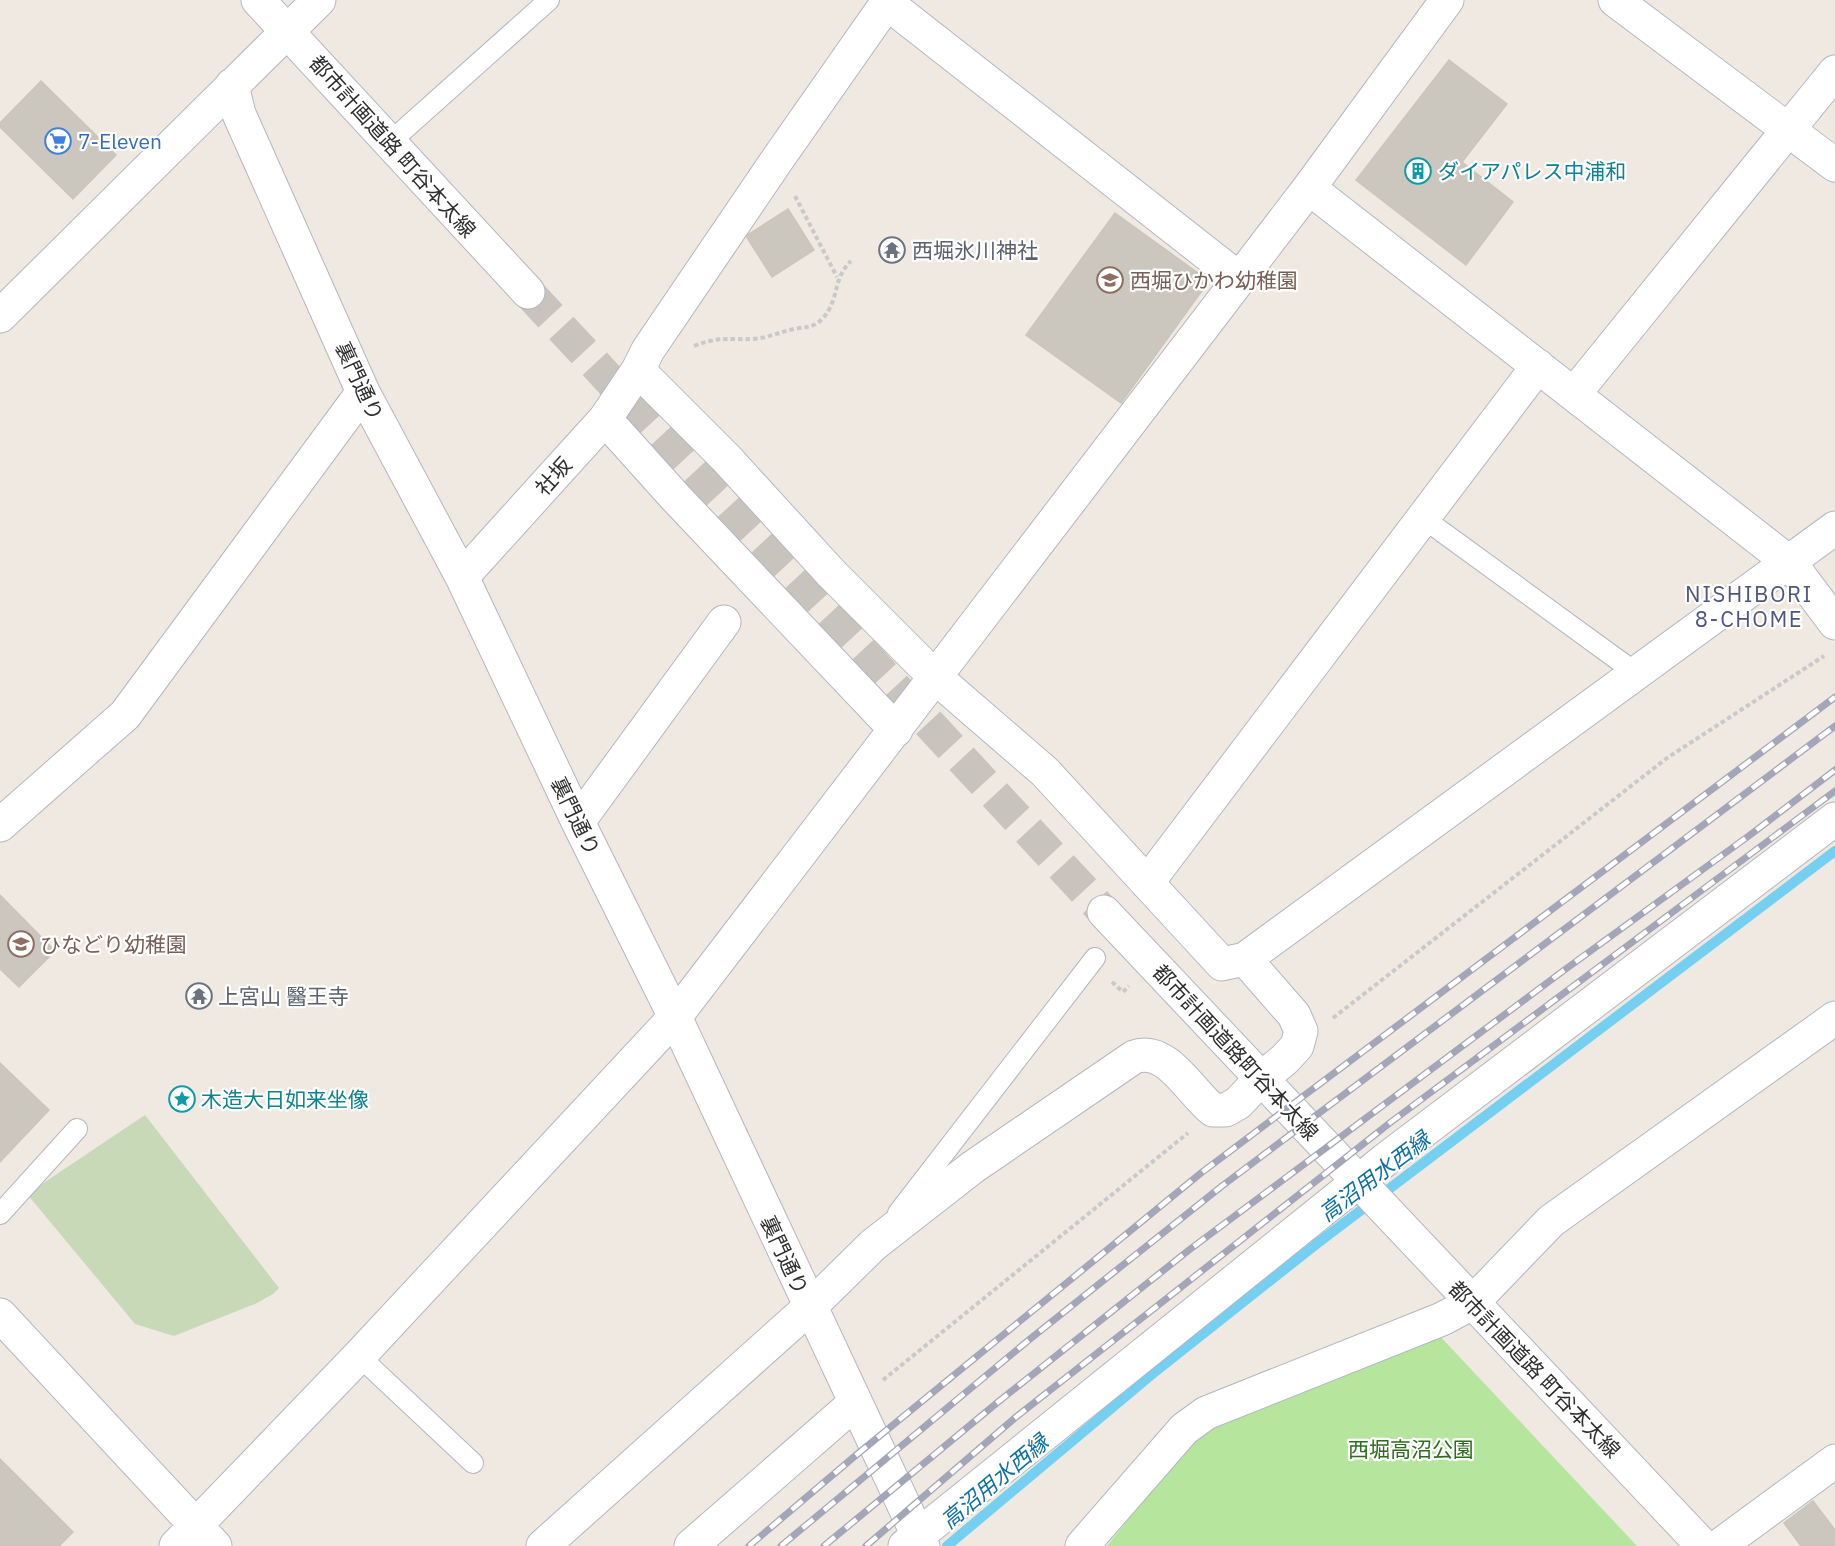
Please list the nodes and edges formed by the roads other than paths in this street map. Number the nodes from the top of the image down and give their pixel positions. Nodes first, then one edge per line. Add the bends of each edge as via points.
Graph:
1 (258, 0) edge
2 (319, 0) edge
3 (549, 0) edge
4 (1447, 0) edge
5 (1615, 0) edge
6 (888, 1) edge
7 (288, 32) junction
8 (1835, 72) edge
9 (232, 86) junction
10 (1789, 131) junction
11 (389, 143) junction
12 (1835, 165) edge
13 (1309, 188) junction
14 (1238, 278) junction
15 (528, 292) tunnel mouth
16 (0, 316) edge
17 (1538, 366) junction
18 (638, 370) junction
19 (363, 392) junction
20 (1574, 394) junction
21 (605, 419) junction
22 (1423, 518) junction
23 (1835, 528) edge
24 (1790, 562) junction
25 (462, 577) junction
26 (724, 622) dead end
27 (1835, 623) edge
28 (1636, 673) junction
29 (934, 676) junction
30 (896, 730) junction
31 (1835, 819) edge
32 (578, 822) junction
33 (0, 825) edge
34 (1147, 883) junction
35 (1104, 912) tunnel mouth
36 (1095, 958) dead end
37 (1245, 959) junction
38 (675, 1017) junction
39 (1835, 1018) edge
40 (1261, 1079) junction
41 (77, 1129) dead end
42 (1370, 1194) junction
43 (0, 1214) edge
44 (873, 1245) junction
45 (1472, 1303) junction
46 (810, 1307) junction
47 (0, 1315) edge
48 (359, 1356) junction
49 (855, 1403) junction
50 (1835, 1461) edge
51 (473, 1463) dead end
52 (196, 1539) edge
53 (917, 1543) edge
54 (543, 1546) edge
55 (692, 1546) edge
56 (1082, 1546) edge
57 (1703, 1546) edge
58 (1719, 1546) edge

1 - 7 street, 都市計画道路 町谷本太線
2 - 7 street
3 - 11 lane
4 - 13 street
5 - 10 street
6 - 14 street
6 - 18 street, 社坂
7 - 9 street
7 - 11 street, 都市計画道路 町谷本太線
8 - 10 street
9 - 16 street
9 - 19 street, 裏門通り via 239,114
10 - 12 street
10 - 20 street
11 - 15 street, 都市計画道路 町谷本太線
13 - 14 street
13 - 17 street
14 - 29 street
17 - 20 street
17 - 22 street
18 - 21 street, 社坂
18 - 29 street
19 - 25 street, 裏門通り
19 - 33 street via 124,715
20 - 24 street
21 - 25 street, 社坂
21 - 30 street
22 - 28 lane
22 - 34 street
23 - 24 street
24 - 27 street
24 - 28 street
25 - 32 street, 裏門通り
26 - 32 street
28 - 37 street
29 - 30 street
29 - 34 street via 1044,772
30 - 38 street
31 - 42 street via 1385,1160
32 - 38 street, 裏門通り
34 - 37 street via 1222,964
35 - 40 street, 都市計画道路町谷本太線
36 - 44 lane
37 - 40 street via 1294,1016 1301,1031 1297,1046
38 - 46 street, 裏門通り
38 - 48 street
39 - 45 street via 1551,1221
40 - 42 street, 都市計画道路町谷本太線
40 - 44 street via 1226,1110 1213,1110 1167,1062 1144,1053 1134,1057 973,1167
41 - 43 lane
42 - 45 street, 都市計画道路 町谷本太線
42 - 53 street
44 - 46 street
45 - 56 street via 1442,1319 1206,1413 1184,1429
45 - 57 street, 都市計画道路 町谷本太線
46 - 49 street, 裏門通り
46 - 54 street
47 - 52 street
48 - 51 lane
48 - 52 street
49 - 53 street, 裏門通り
49 - 55 street
50 - 58 street

